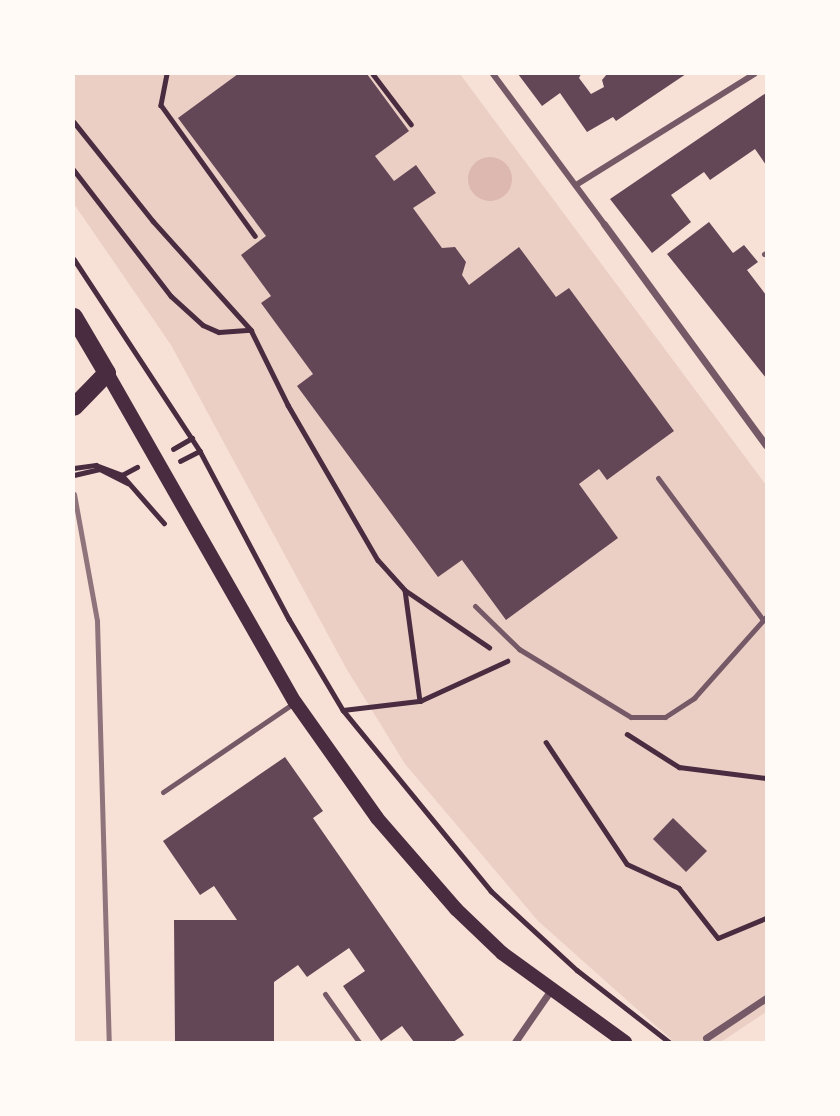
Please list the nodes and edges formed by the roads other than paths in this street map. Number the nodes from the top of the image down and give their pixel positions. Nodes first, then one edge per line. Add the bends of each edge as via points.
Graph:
1 (493, 74) edge
2 (754, 74) edge
3 (576, 185) junction
4 (604, 223) joint
5 (74, 317) edge
6 (107, 373) junction
7 (74, 407) edge
8 (766, 445) edge
9 (658, 478) dead end
10 (475, 606) dead end
11 (765, 618) edge
12 (295, 702) junction
13 (163, 792) dead end
14 (550, 991) junction
15 (325, 994) dead end
16 (766, 998) edge
17 (706, 1038) dead end
18 (359, 1042) edge
19 (516, 1042) edge
20 (625, 1042) edge

1 - 3 street
2 - 3 street
3 - 4 street
4 - 8 street
5 - 6 main road
6 - 7 main road
6 - 12 main road
9 - 11 lane
10 - 11 lane via 519,649 631,717 666,717 694,698
12 - 13 lane
12 - 14 main road via 377,818 456,909
14 - 19 street
14 - 20 main road
15 - 18 lane
16 - 17 street

